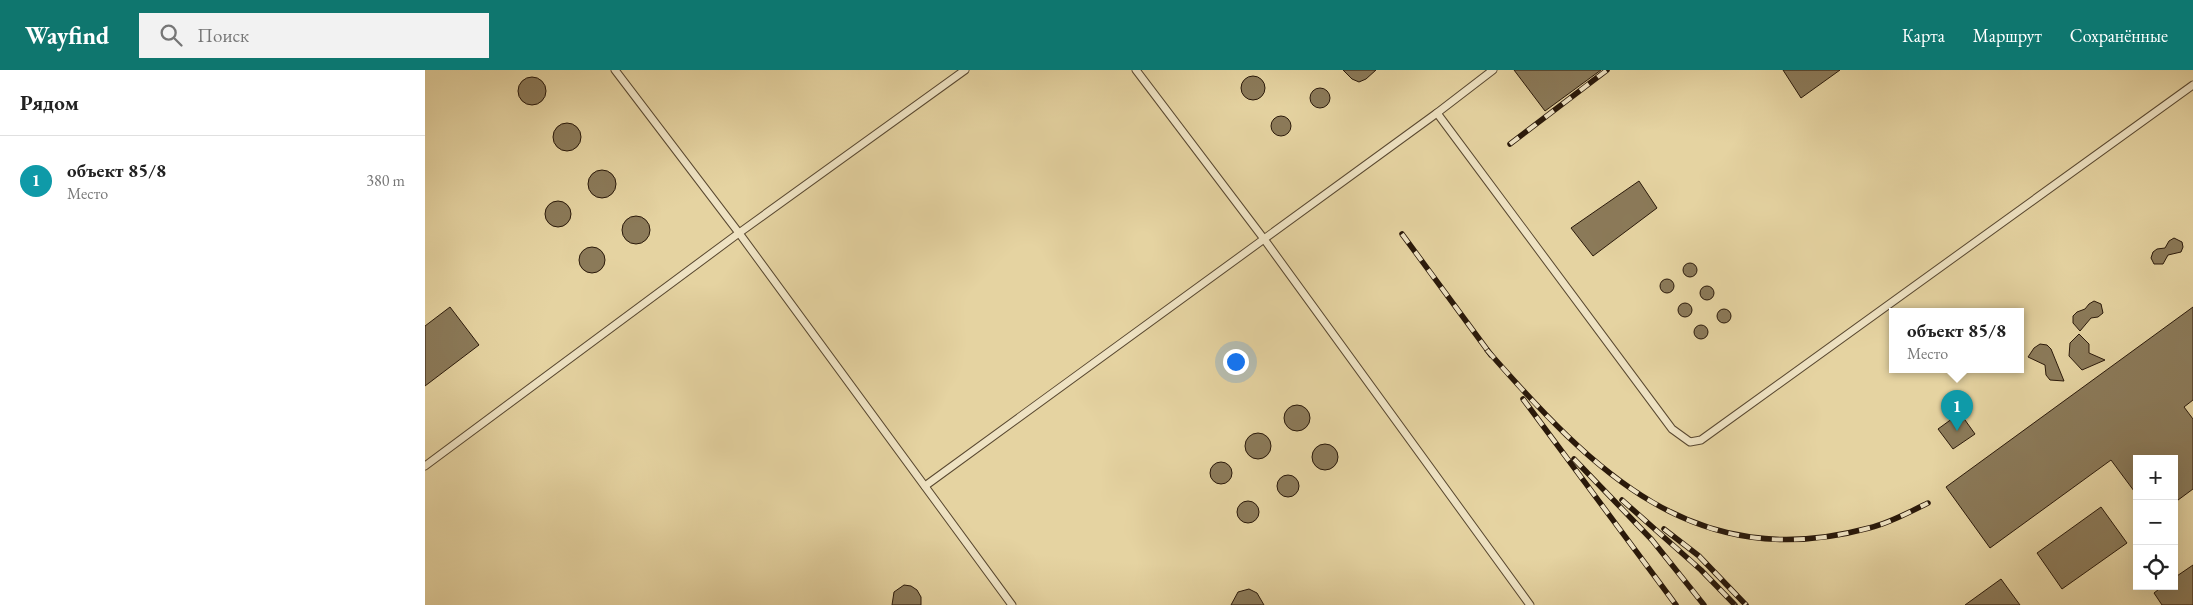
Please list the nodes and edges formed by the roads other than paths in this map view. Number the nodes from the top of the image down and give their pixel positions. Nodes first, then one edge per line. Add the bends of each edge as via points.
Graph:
1 (615, 70) edge
2 (965, 70) edge
3 (1136, 70) edge
4 (1493, 70) edge
5 (2193, 86) edge
6 (1437, 113) junction
7 (739, 233) junction
8 (1264, 239) junction
9 (425, 466) edge
10 (925, 486) junction
11 (1012, 605) edge
12 (1530, 605) edge

1 - 7 lane
2 - 7 lane
3 - 8 lane
4 - 6 lane
5 - 6 lane via 1701,440 1690,442 1672,429
6 - 8 lane
7 - 9 lane
7 - 10 lane
8 - 10 lane
8 - 12 lane
10 - 11 lane

